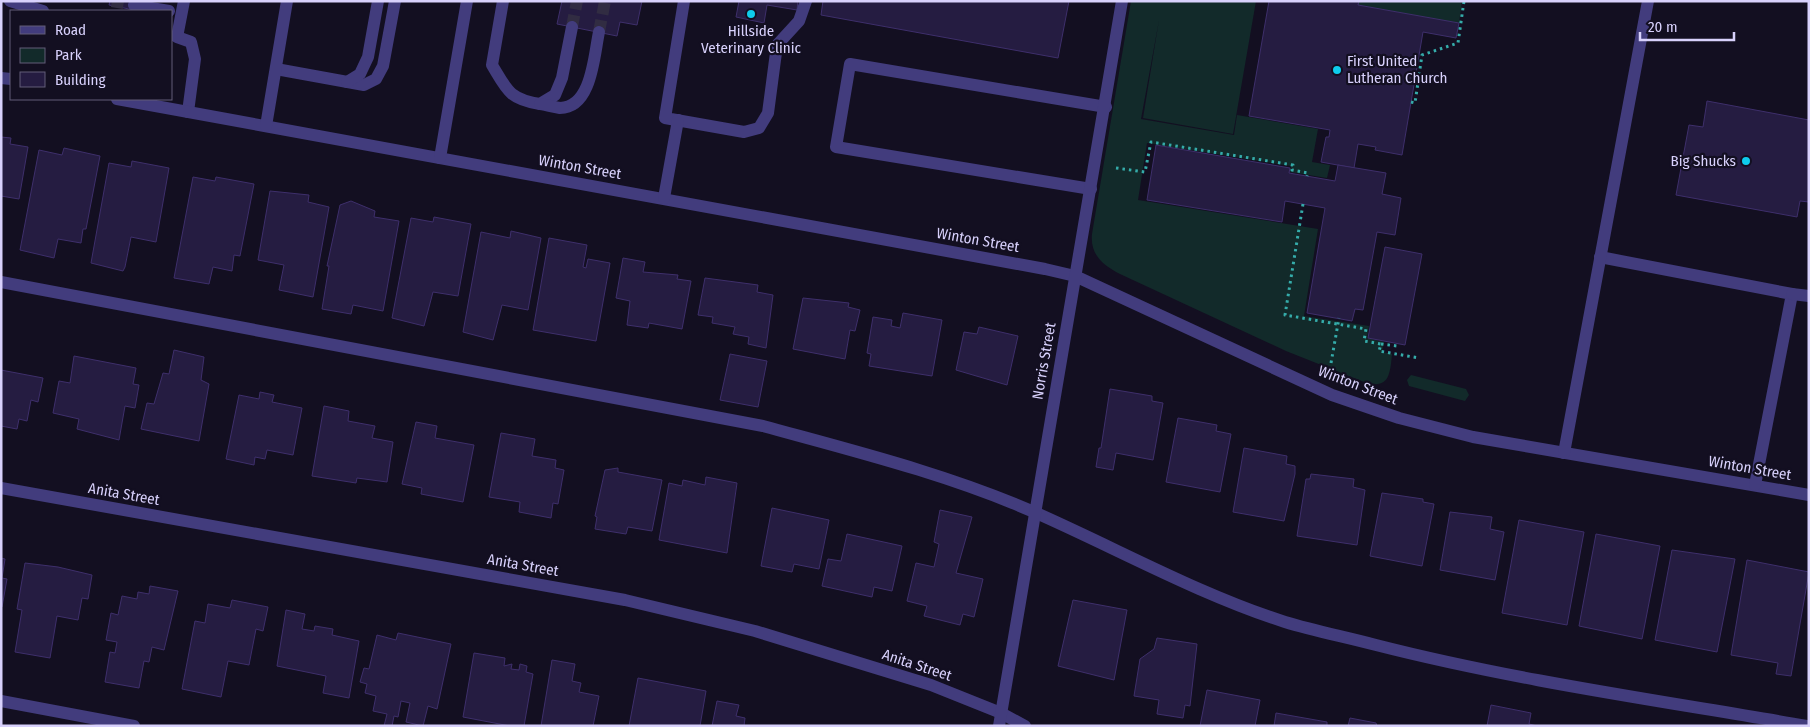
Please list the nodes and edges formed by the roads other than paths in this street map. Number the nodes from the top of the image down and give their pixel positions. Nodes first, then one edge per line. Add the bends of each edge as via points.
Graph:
1 (10, 1) edge
2 (287, 1) edge
3 (378, 1) edge
4 (395, 1) edge
5 (468, 1) edge
6 (503, 1) edge
7 (684, 1) edge
8 (806, 1) edge
9 (1122, 1) edge
10 (1648, 1) edge
11 (134, 5) dead end
12 (176, 9) edge
13 (40, 10) edge
14 (572, 27) tunnel mouth
15 (599, 32) tunnel mouth
16 (174, 37) edge
17 (276, 70) junction
18 (347, 82) junction
19 (122, 100) edge
20 (540, 104) junction
21 (1106, 107) junction
22 (188, 112) junction
23 (678, 120) junction
24 (266, 126) junction
25 (440, 158) junction
26 (1091, 189) junction
27 (664, 198) junction
28 (1600, 257) junction
29 (1075, 276) junction
30 (1, 282) edge
31 (1792, 294) junction
32 (1809, 296) edge
33 (1564, 452) junction
34 (1755, 485) junction
35 (1, 488) edge
36 (1809, 494) edge
37 (1034, 512) junction
38 (1, 701) edge
39 (1001, 712) junction
40 (134, 726) edge
41 (999, 726) edge
42 (1025, 726) edge
43 (1807, 726) edge

1 - 13 street
2 - 17 street
3 - 18 street via 368,57 360,74
4 - 18 street via 383,66 376,79 364,85
5 - 25 street
6 - 20 street via 492,64 507,90 521,101
7 - 23 street via 665,118
8 - 23 street via 799,20 777,45 768,113 759,128 744,132
9 - 21 street, Norris Street
10 - 28 street
11 - 12 street
12 - 16 street
14 - 20 street via 562,78 555,94
15 - 20 street via 588,88 577,102 562,108
16 - 22 street via 191,42 195,59
17 - 18 street
17 - 24 street
19 - 22 street, Winton Street
21 - 26 street, Norris Street
21 - 26 street via 850,64 836,147
22 - 24 street, Winton Street
23 - 27 street
24 - 25 street, Winton Street
25 - 27 street, Winton Street
26 - 29 street, Norris Street
27 - 29 street, Winton Street
28 - 31 street
28 - 33 street
29 - 33 street, Winton Street via 1332,395 1399,418 1474,437
29 - 37 street, Norris Street
30 - 37 street via 762,426 871,455
31 - 32 street
31 - 34 street
33 - 34 street, Winton Street
34 - 36 street, Winton Street
35 - 39 street, Anita Street via 625,600 764,634 931,685
37 - 39 street, Norris Street
37 - 43 street via 1197,590 1286,622 1422,657
38 - 40 street
39 - 41 street, Norris Street
39 - 42 street, Anita Street

